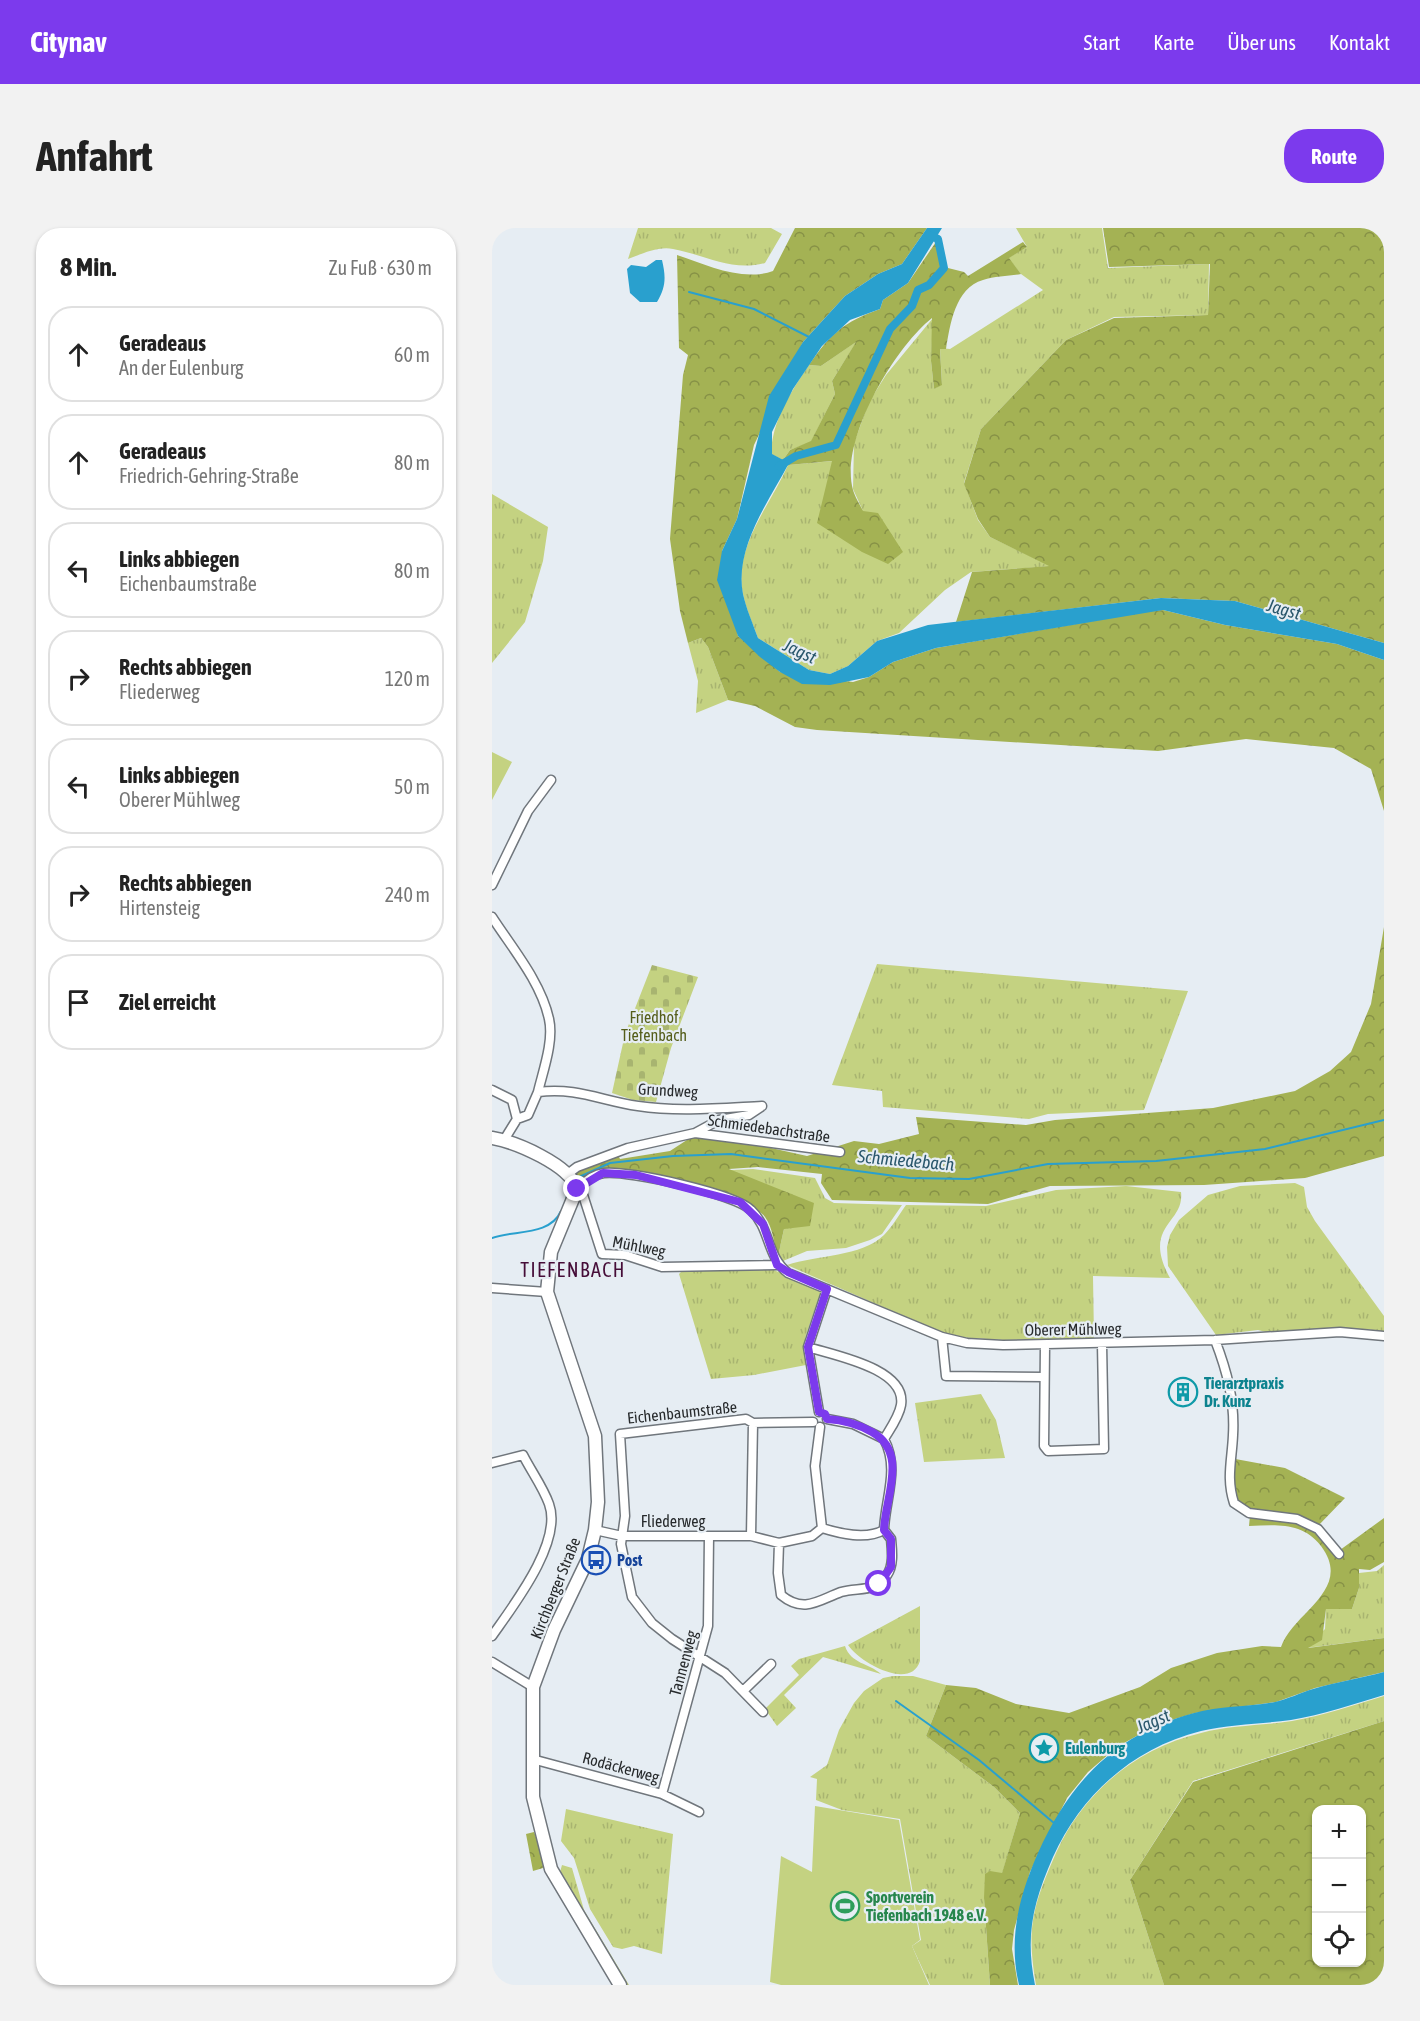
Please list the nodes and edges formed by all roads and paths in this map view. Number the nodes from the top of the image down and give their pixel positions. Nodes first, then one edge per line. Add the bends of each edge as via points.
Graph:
1 (551, 780) dead end
2 (492, 885) edge
3 (492, 917) edge
4 (492, 1090) edge
5 (538, 1092) junction
6 (762, 1107) joint
7 (517, 1119) junction
8 (694, 1133) junction
9 (498, 1139) edge
10 (840, 1152) dead end
11 (573, 1180) junction
12 (777, 1265) junction
13 (492, 1288) edge
14 (827, 1289) junction
15 (547, 1292) junction
16 (1384, 1336) edge
17 (942, 1337) junction
18 (1215, 1340) junction
19 (1045, 1344) junction
20 (1102, 1344) junction
21 (808, 1347) junction
22 (1044, 1377) junction
23 (819, 1412) junction
24 (827, 1419) junction
25 (753, 1423) junction
26 (816, 1424) junction
27 (884, 1439) junction
28 (492, 1463) edge
29 (822, 1528) junction
30 (595, 1530) junction
31 (884, 1530) junction
32 (622, 1536) junction
33 (709, 1536) junction
34 (751, 1536) junction
35 (779, 1544) junction
36 (1339, 1554) dead end
37 (492, 1636) edge
38 (700, 1658) junction
39 (492, 1662) edge
40 (771, 1665) dead end
41 (533, 1687) junction
42 (744, 1690) junction
43 (764, 1712) dead end
44 (532, 1759) junction
45 (662, 1794) junction
46 (699, 1812) dead end
47 (620, 1985) edge

1 - 2 street via 528,811
3 - 5 street via 540,992 550,1020
4 - 7 street via 512,1100
5 - 6 street, Grundweg via 578,1092 637,1106
5 - 7 street via 528,1115
6 - 8 street, Schmiedebachstraße via 748,1115 719,1120
7 - 9 street
8 - 10 street, Schmiedebachstraße
8 - 11 street, Schmiedebachstraße via 628,1148 577,1167
9 - 11 main road
11 - 12 street via 603,1173 636,1175 740,1202 763,1224
11 - 12 street, Mühlweg via 584,1195 602,1254 625,1255 662,1267
11 - 15 main road, Kirchberger Straße via 551,1252
12 - 14 street, Oberer Mühlweg
13 - 15 street
14 - 17 street, Oberer Mühlweg
14 - 21 street
15 - 30 main road, Kirchberger Straße via 595,1436
16 - 18 street, Oberer Mühlweg via 1340,1332
17 - 19 street, Oberer Mühlweg via 967,1343
17 - 22 street via 946,1376
18 - 20 street, Oberer Mühlweg
18 - 36 street via 1232,1401 1228,1473 1234,1503 1249,1514 1297,1519 1318,1528
19 - 20 street, Oberer Mühlweg
19 - 22 street
20 - 22 street via 1104,1449 1048,1451 1044,1446
21 - 23 street
21 - 27 street via 872,1366 889,1378 901,1398 901,1406
23 - 24 street
23 - 26 street via 813,1416
24 - 26 street
24 - 27 street via 853,1424
25 - 26 street, Eichenbaumstraße
25 - 32 street, Eichenbaumstraße via 746,1419 620,1434 625,1516
25 - 34 street
26 - 29 street via 815,1466
27 - 31 street via 892,1458 892,1486 886,1500
28 - 37 street via 523,1455 550,1505 550,1523 538,1563
29 - 31 street via 851,1535
29 - 35 street, Fliederweg via 812,1536
30 - 32 street, Fliederweg
30 - 41 main road, Kirchberger Straße via 588,1559 554,1630
31 - 35 street via 891,1539 891,1567 887,1576 868,1589 843,1592 820,1603 790,1602 782,1595
32 - 33 street, Fliederweg
32 - 38 street via 632,1597 652,1623
33 - 34 street, Fliederweg
33 - 38 street, Tannenweg via 708,1626
34 - 35 street, Fliederweg
38 - 42 street
38 - 45 street, Tannenweg
39 - 41 street
40 - 42 street
41 - 44 main road, Kirchberger Straße
42 - 43 street
44 - 45 street, Rodäckerweg
44 - 47 main road, Kirchberger Straße via 533,1797 551,1869
45 - 46 street, Rodäckerweg

